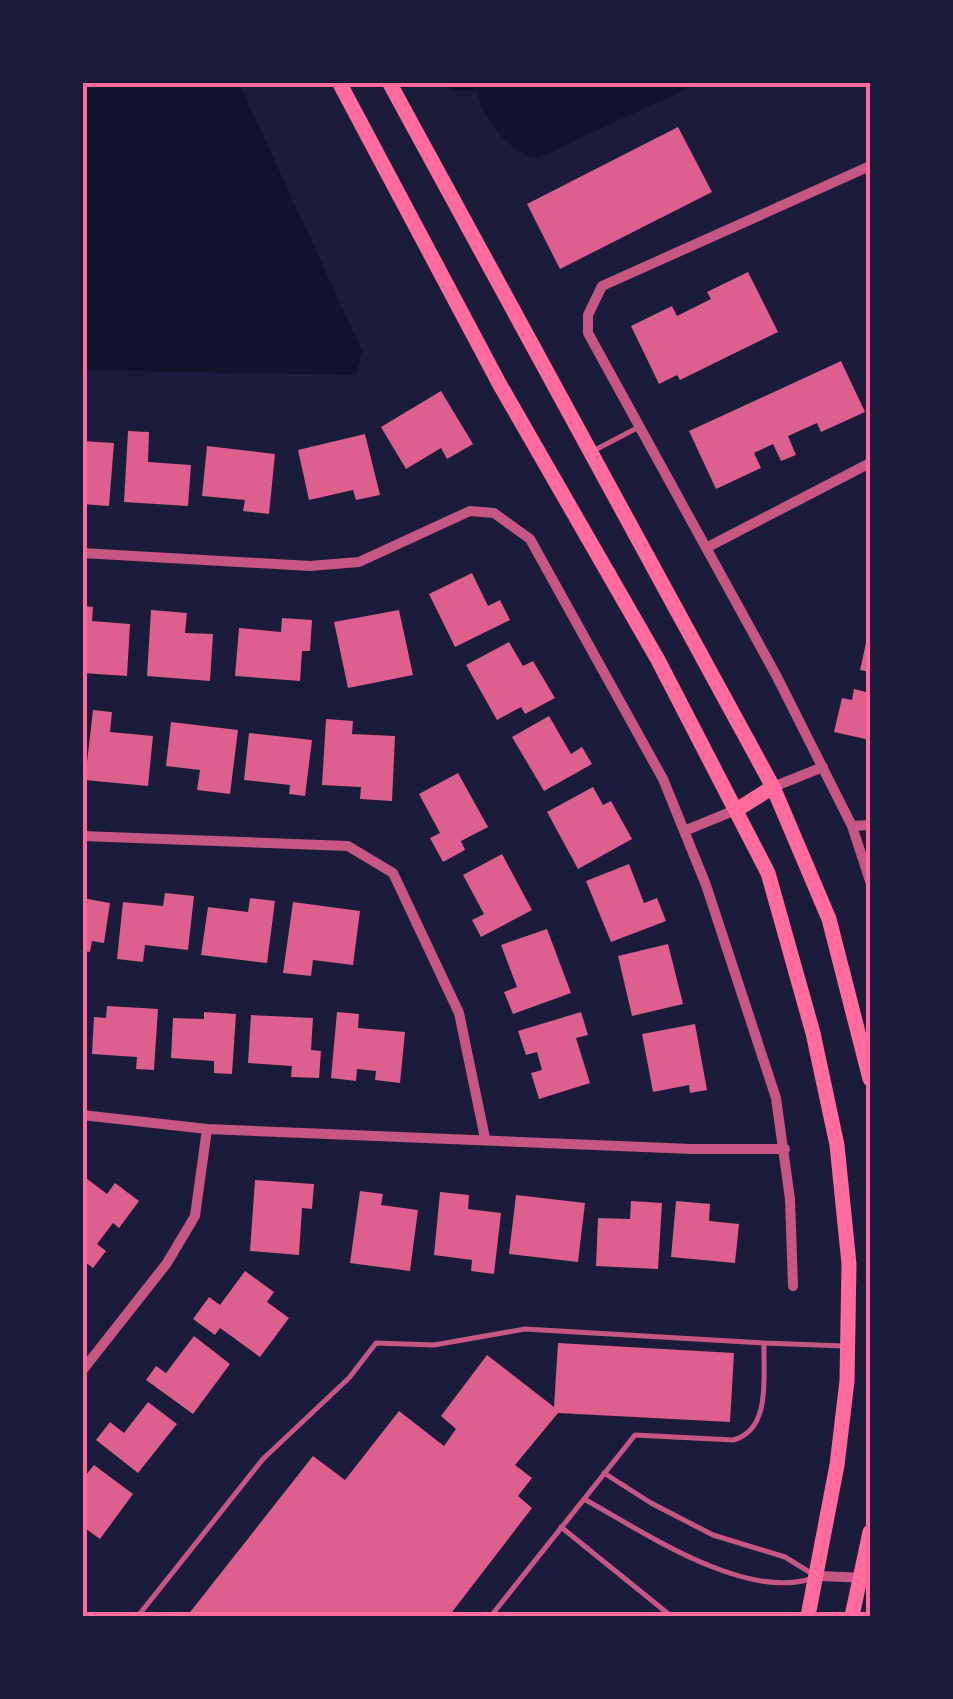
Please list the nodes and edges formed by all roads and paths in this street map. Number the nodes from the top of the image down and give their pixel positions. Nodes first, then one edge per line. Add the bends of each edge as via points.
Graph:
1 (340, 82) edge
2 (388, 82) edge
3 (870, 166) edge
4 (639, 427) junction
5 (592, 452) junction
6 (870, 462) edge
7 (706, 548) junction
8 (82, 553) edge
9 (822, 767) junction
10 (773, 787) junction
11 (738, 809) junction
12 (870, 824) edge
13 (852, 826) junction
14 (684, 831) junction
15 (82, 836) edge
16 (870, 881) edge
17 (870, 1079) edge
18 (82, 1115) edge
19 (207, 1129) junction
20 (484, 1138) junction
21 (785, 1149) junction
22 (793, 1286) dead end
23 (764, 1342) junction
24 (848, 1346) junction
25 (82, 1370) edge
26 (604, 1473) junction
27 (584, 1498) junction
28 (561, 1527) junction
29 (870, 1532) edge
30 (818, 1576) junction
31 (867, 1578) edge
32 (138, 1616) edge
33 (490, 1616) edge
34 (671, 1616) edge
35 (808, 1616) edge
36 (852, 1616) edge

1 - 11 main road via 500,385
2 - 5 main road
3 - 4 street via 602,286 588,316 595,350
4 - 5 lane
4 - 7 street
5 - 10 main road
6 - 7 street
7 - 9 street
8 - 14 street via 310,566 358,562 470,511 494,512 530,539
9 - 10 street
9 - 13 street
10 - 11 main road
10 - 17 main road via 828,919
11 - 14 street
11 - 24 main road via 788,938 833,1127 849,1264
12 - 13 street
13 - 16 street
14 - 21 street via 764,1062
15 - 20 street via 348,846 393,873 459,1012
18 - 19 street
19 - 20 street
19 - 25 street via 195,1216 167,1263
20 - 21 street
21 - 22 street
23 - 24 lane
23 - 26 lane via 759,1419 746,1437 636,1435
23 - 32 lane via 524,1329 434,1345 376,1343 349,1378 263,1459
24 - 30 main road via 838,1465
26 - 27 lane
26 - 30 lane via 714,1535 786,1557
27 - 28 lane
27 - 30 lane via 657,1542 754,1580 786,1586
28 - 33 lane
28 - 34 lane
29 - 31 main road
30 - 31 street
30 - 35 main road
31 - 36 main road

